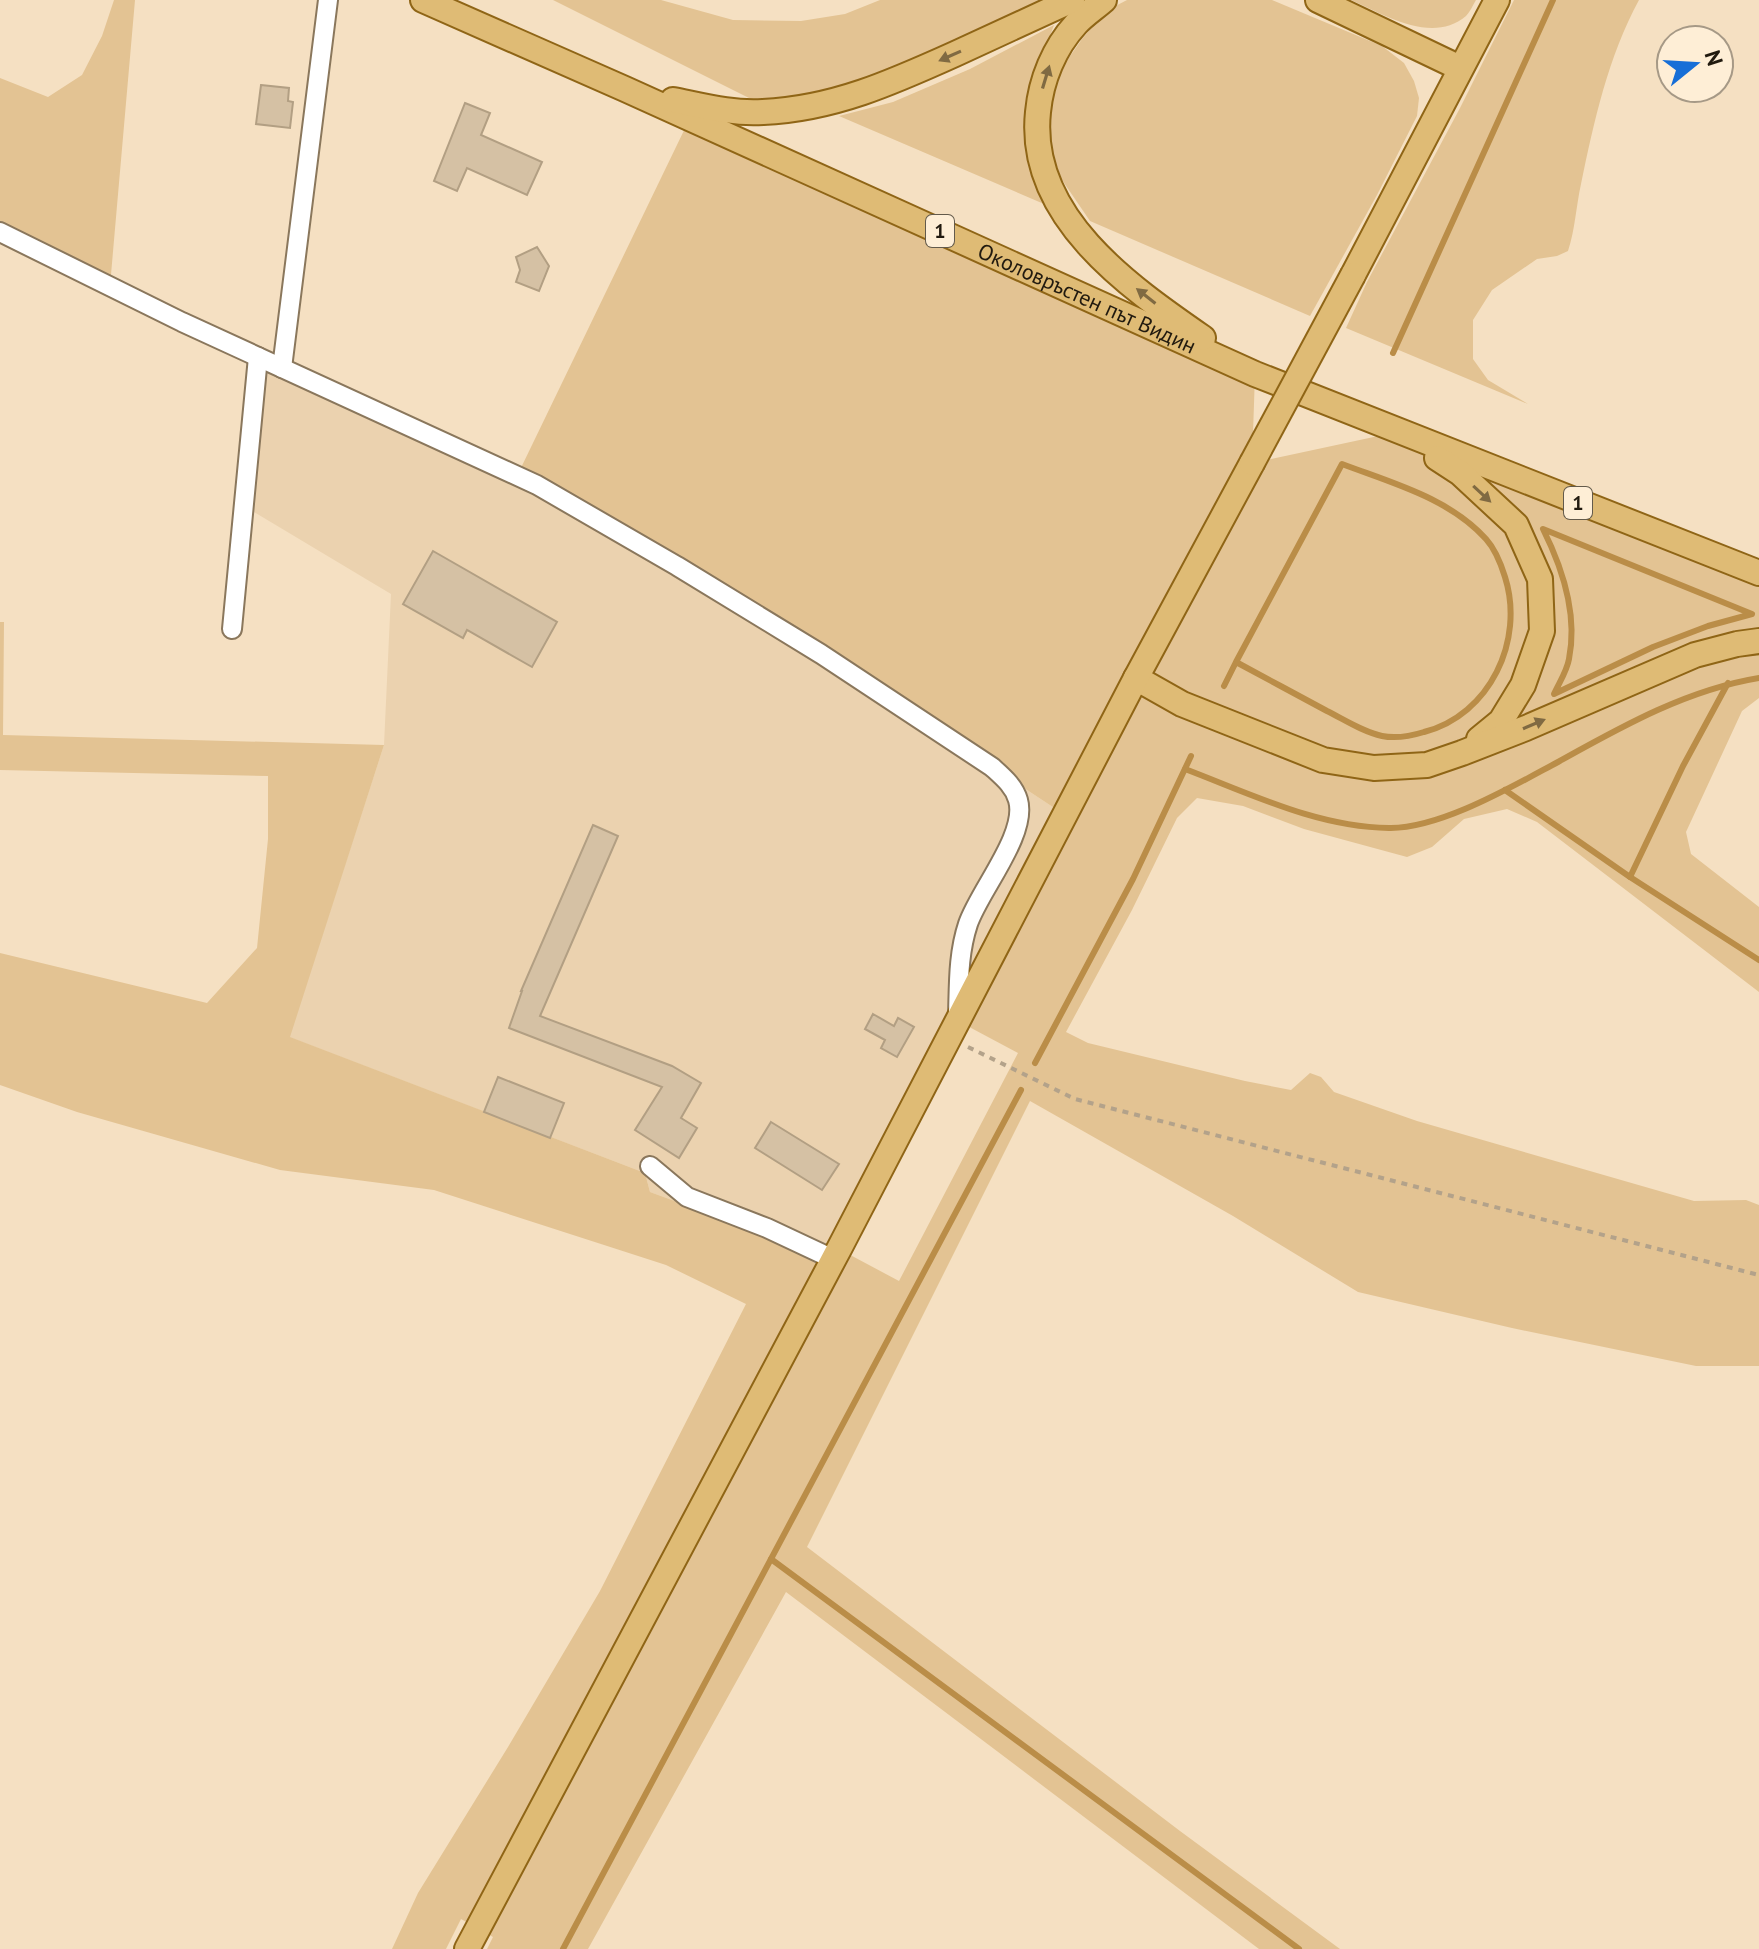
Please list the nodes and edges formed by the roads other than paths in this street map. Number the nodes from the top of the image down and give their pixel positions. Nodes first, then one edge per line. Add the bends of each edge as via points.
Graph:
1 (328, 0) edge
2 (423, 0) edge
3 (1072, 0) edge
4 (1104, 0) edge
5 (1318, 0) edge
6 (1497, 0) edge
7 (1460, 68) junction
8 (625, 89) junction
9 (0, 232) edge
10 (258, 357) junction
11 (282, 368) junction
12 (1255, 374) junction
13 (1397, 432) junction
14 (1759, 573) edge
15 (232, 629) dead end
16 (1759, 641) edge
17 (1136, 678) junction
18 (1462, 753) junction
19 (954, 1030) junction
20 (650, 1166) dead end
21 (833, 1259) junction
22 (472, 1939) edge

1 - 11 street
2 - 8 main road, Околовръстен път Видин / 1
3 -> 8 main road via 885,85 799,108 728,112
12 -> 4 main road via 1099,256 1074,229 1042,169 1036,132 1039,98 1052,58 1076,24
5 - 7 main road
6 - 7 main road
7 - 17 main road, bridge
8 - 12 main road, Околовръстен път Видин / 1
9 - 10 street
10 - 11 street
10 - 15 street
11 - 19 street via 537,485 821,654 1010,783 1020,818 962,942
12 - 13 main road, Околовръстен път Видин / 1
13 - 14 main road, Околовръстен път Видин / 1
13 -> 18 main road via 1460,473 1516,525 1540,579 1542,631 1523,685 1501,721
18 -> 16 main road via 1695,655
17 - 18 main road via 1182,704 1323,760 1374,768 1427,765
17 - 19 main road
19 - 21 main road
20 - 21 street via 687,1197
21 - 22 main road

